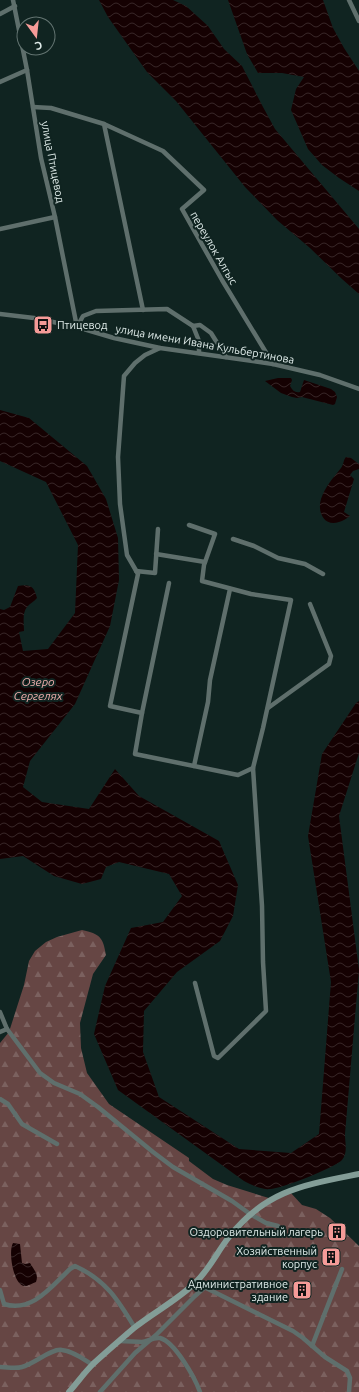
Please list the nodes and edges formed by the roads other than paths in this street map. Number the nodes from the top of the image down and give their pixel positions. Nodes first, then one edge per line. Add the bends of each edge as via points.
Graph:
1 (13, 0) edge
2 (349, 0) edge
3 (15, 6) junction
4 (0, 14) edge
5 (359, 20) edge
6 (27, 70) junction
7 (0, 82) edge
8 (33, 106) junction
9 (104, 124) junction
10 (55, 218) junction
11 (0, 229) edge
12 (143, 310) junction
13 (0, 314) edge
14 (77, 326) junction
15 (193, 326) junction
16 (160, 348) junction
17 (199, 353) junction
18 (226, 357) junction
19 (273, 364) junction
20 (359, 388) edge
21 (189, 525) dead end
22 (158, 530) dead end
23 (233, 539) dead end
24 (156, 554) junction
25 (205, 562) junction
26 (136, 571) junction
27 (323, 574) dead end
28 (169, 583) dead end
29 (230, 589) junction
30 (310, 604) dead end
31 (268, 708) junction
32 (142, 713) junction
33 (194, 766) junction
34 (253, 768) junction
35 (195, 983) dead end
36 (0, 1012) edge
37 (7, 1029) junction
38 (0, 1032) edge
39 (0, 1099) edge
40 (57, 1144) dead end
41 (359, 1174) edge
42 (250, 1214) junction
43 (278, 1226) dead end
44 (342, 1269) dead end
45 (196, 1283) junction
46 (205, 1287) junction
47 (0, 1290) edge
48 (2, 1303) edge
49 (135, 1328) junction
50 (120, 1340) junction
51 (150, 1340) junction
52 (312, 1346) junction
53 (93, 1365) junction
54 (0, 1367) edge
55 (351, 1391) edge
56 (69, 1392) edge
57 (100, 1392) edge
58 (200, 1392) edge

1 - 3 street, улица Птицевод
2 - 5 street
3 - 4 street
3 - 6 street, улица Птицевод
6 - 7 street
6 - 8 street, улица Птицевод
8 - 9 street, переулок Алгыс via 51,108
8 - 10 street, улица Птицевод via 41,158
9 - 12 street
9 - 19 street, переулок Алгыс via 163,151 204,190 182,209
10 - 11 street
10 - 14 street, улица Птицевод
12 - 14 street via 96,311 83,316
12 - 15 street via 167,309
13 - 14 street, улица имени Ивана Кульбертинова
14 - 16 street, улица имени Ивана Кульбертинова via 114,338
15 - 17 street via 199,341
15 - 18 street via 200,325 211,333
16 - 17 street, улица имени Ивана Кульбертинова
16 - 26 street via 145,355 124,376 118,457 119,498 127,555
17 - 18 street, улица имени Ивана Кульбертинова
18 - 19 street, улица имени Ивана Кульбертинова
19 - 20 street, улица имени Ивана Кульбертинова via 320,375
21 - 25 street via 215,534
22 - 24 street
23 - 27 street via 278,558 305,564
24 - 25 street
24 - 26 street via 155,573
25 - 29 street via 202,581
26 - 32 street via 138,574 110,706
28 - 32 street
29 - 31 street via 291,600
29 - 33 street
30 - 31 street via 331,656 329,664
31 - 34 street
32 - 33 street via 135,754
33 - 34 street via 238,775
34 - 35 street via 266,1011 218,1058 214,1056
36 - 37 street
37 - 38 street
37 - 42 street via 40,1073 54,1083 80,1094 168,1163
39 - 40 street via 8,1104 22,1124
41 - 42 main road via 289,1191 267,1201
42 - 43 street
42 - 45 main road via 229,1236
44 - 52 street
45 - 46 street
45 - 49 main road
46 - 51 street
46 - 52 street via 293,1331
47 - 48 street
48 - 49 street via 11,1307 30,1304 75,1266 96,1278 108,1289
49 - 50 main road
50 - 51 street
50 - 53 main road
51 - 57 street
51 - 58 street via 164,1340 178,1353
52 - 55 street via 347,1371
53 - 54 street via 61,1349 54,1350 21,1368
53 - 56 main road

